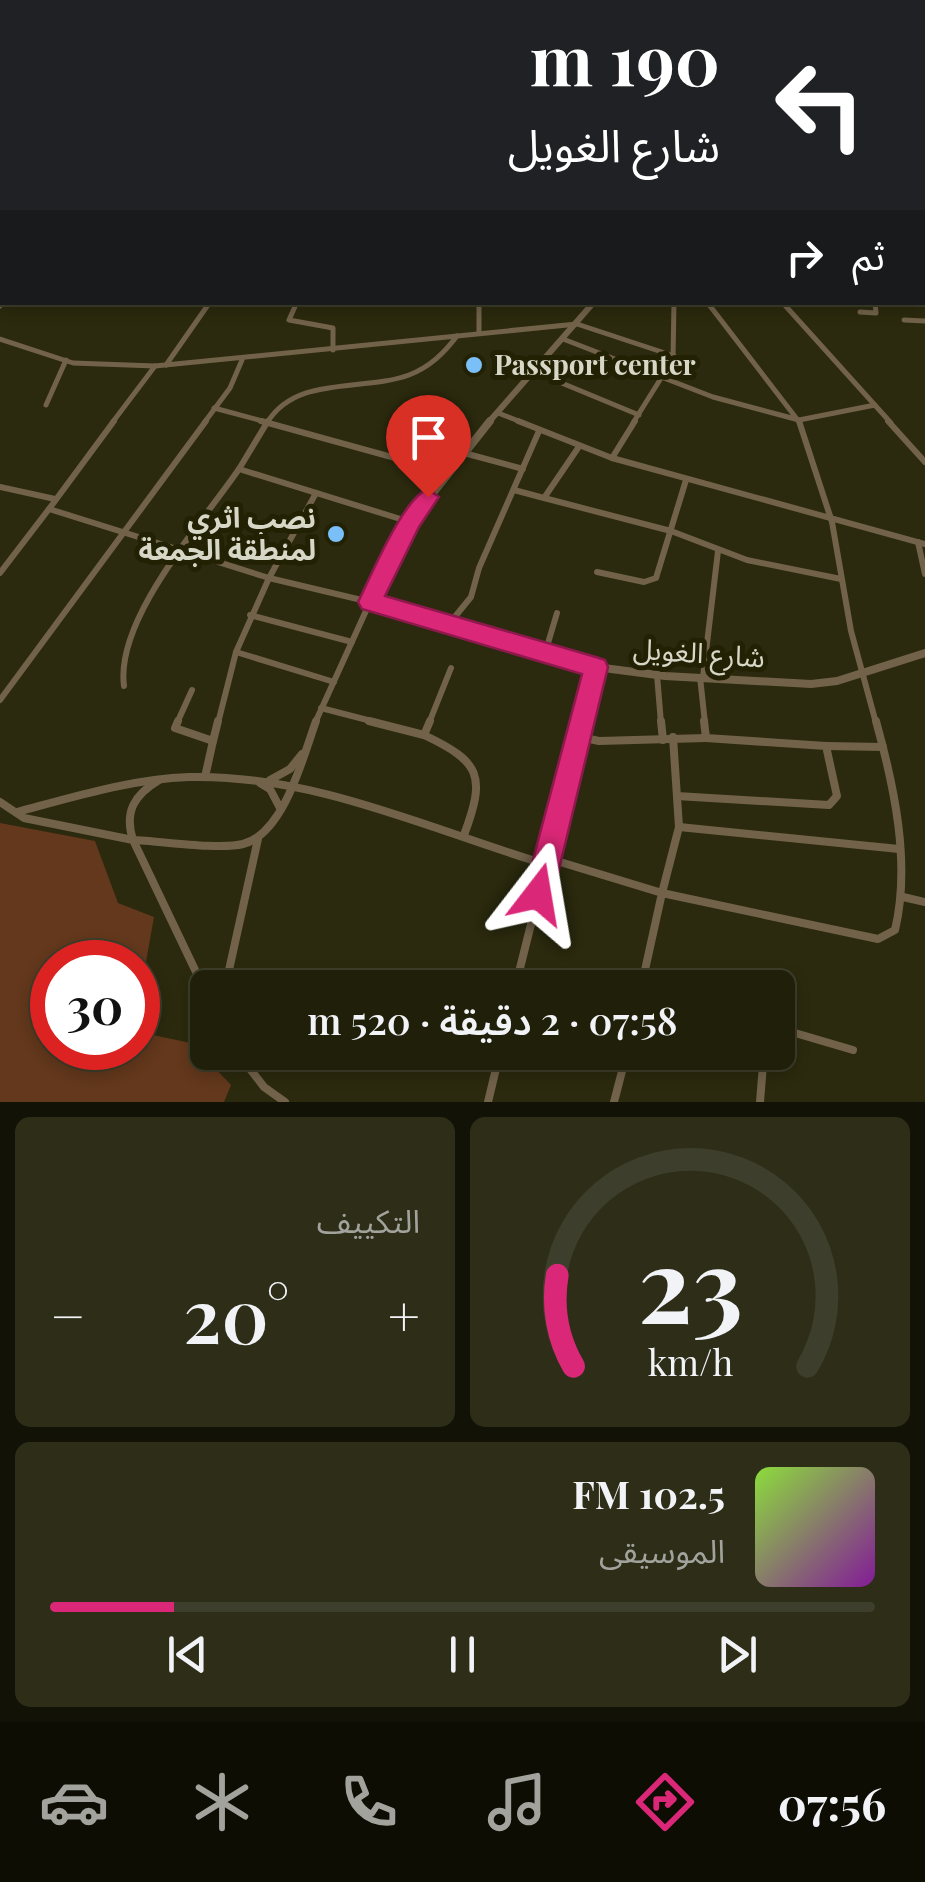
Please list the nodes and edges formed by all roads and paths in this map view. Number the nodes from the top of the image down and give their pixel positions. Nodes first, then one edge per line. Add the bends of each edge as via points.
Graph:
1 (208, 305) edge
2 (296, 305) edge
3 (479, 305) edge
4 (594, 305) edge
5 (674, 305) edge
6 (709, 305) edge
7 (785, 305) edge
8 (876, 305) edge
9 (860, 312) dead end
10 (904, 320) dead end
11 (925, 322) edge
12 (577, 324) junction
13 (480, 332) junction
14 (457, 335) junction
15 (0, 338) edge
16 (563, 339) junction
17 (333, 350) junction
18 (674, 356) junction
19 (66, 360) junction
20 (242, 360) junction
21 (155, 366) junction
22 (165, 366) junction
23 (534, 372) junction
24 (663, 380) junction
25 (46, 405) dead end
26 (874, 405) junction
27 (214, 408) junction
28 (498, 413) junction
29 (639, 415) junction
30 (799, 420) junction
31 (265, 421) junction
32 (540, 431) junction
33 (578, 448) junction
34 (463, 452) junction
35 (612, 458) junction
36 (925, 462) edge
37 (523, 468) junction
38 (240, 469) junction
39 (446, 472) junction
40 (686, 480) junction
41 (0, 487) edge
42 (514, 490) junction
43 (316, 492) junction
44 (544, 498) junction
45 (55, 499) junction
46 (49, 510) junction
47 (410, 522) junction
48 (832, 522) junction
49 (671, 531) junction
50 (123, 535) junction
51 (922, 543) edge
52 (182, 550) junction
53 (718, 551) junction
54 (596, 572) dead end
55 (0, 574) edge
56 (925, 574) edge
57 (269, 578) junction
58 (842, 580) junction
59 (370, 602) junction
60 (557, 614) dead end
61 (250, 615) junction
62 (449, 624) junction
63 (352, 642) junction
64 (236, 652) junction
65 (544, 653) junction
66 (925, 653) edge
67 (596, 667) junction
68 (451, 668) dead end
69 (657, 674) junction
70 (862, 674) junction
71 (702, 677) junction
72 (334, 682) junction
73 (124, 686) dead end
74 (192, 690) dead end
75 (0, 700) edge
76 (321, 708) junction
77 (424, 735) junction
78 (580, 737) junction
79 (674, 737) junction
80 (706, 738) junction
81 (213, 740) junction
82 (663, 740) junction
83 (826, 746) junction
84 (883, 748) junction
85 (306, 749) junction
86 (205, 777) junction
87 (158, 780) junction
88 (262, 782) junction
89 (292, 785) junction
90 (677, 796) junction
91 (0, 802) edge
92 (281, 809) junction
93 (17, 812) junction
94 (678, 827) junction
95 (464, 835) junction
96 (133, 840) junction
97 (258, 840) junction
98 (899, 849) junction
99 (546, 861) junction
100 (662, 893) junction
101 (902, 897) junction
102 (925, 902) edge
103 (195, 970) edge
104 (229, 970) edge
105 (520, 970) edge
106 (645, 970) edge
107 (795, 1033) edge
108 (853, 1050) dead end
109 (250, 1070) edge
110 (496, 1070) edge
111 (622, 1070) edge
112 (763, 1070) edge
113 (285, 1102) edge
114 (488, 1102) edge
115 (614, 1102) edge
116 (760, 1102) edge

1 - 22 street
2 - 17 street via 289,320 333,328
3 - 13 street
4 - 12 street
5 - 18 street
6 - 30 street
7 - 26 street
8 - 9 street via 876,313
10 - 11 street
12 - 13 street
12 - 16 street
12 - 18 street
13 - 14 street
14 - 17 street
14 - 31 street via 441,357 409,375 307,392 278,405
15 - 19 street
16 - 23 street
16 - 24 street
17 - 20 street
18 - 24 street
19 - 21 street
19 - 25 street
20 - 22 street
20 - 27 street
21 - 22 street
21 - 45 street
23 - 28 street
23 - 29 street
24 - 29 street
24 - 30 street
26 - 30 street
26 - 36 street
27 - 31 street
27 - 50 street
28 - 32 street
28 - 34 street
29 - 35 street
30 - 48 street
31 - 38 street
31 - 39 street
32 - 33 street
32 - 37 street
33 - 35 street
33 - 44 street
34 - 37 street
34 - 39 street
35 - 40 street
37 - 42 street
38 - 43 street
38 - 52 street
39 - 47 street
40 - 48 street
40 - 49 street
41 - 45 street
42 - 44 street
42 - 62 street via 471,597
43 - 47 street
43 - 57 street
44 - 49 street
45 - 46 street
46 - 50 street
46 - 55 street
47 - 59 street
48 - 51 street
48 - 58 street
49 - 53 street
49 - 54 street via 656,578 644,582
50 - 52 street
50 - 75 street
51 - 56 street
52 - 57 street
52 - 73 street via 139,617 118,668
53 - 58 street
53 - 71 street
57 - 59 street
57 - 61 street
58 - 70 street
59 - 62 street, شارع الغويل
59 - 63 street
60 - 65 street
61 - 63 street
61 - 64 street
62 - 65 street, شارع الغويل
63 - 72 street
64 - 72 street
64 - 81 street
65 - 67 street, شارع الغويل
66 - 70 street, شارع الغويل
67 - 69 street, شارع الغويل
67 - 78 street
68 - 77 street
69 - 71 street, شارع الغويل
69 - 82 street
70 - 71 street, شارع الغويل via 811,684
70 - 84 street
71 - 80 street
72 - 76 street
74 - 81 street via 175,728
76 - 77 street
76 - 85 street
77 - 95 street via 458,753 480,781
78 - 82 street
78 - 99 street
79 - 80 street
79 - 82 street
79 - 90 street
80 - 83 street
81 - 86 street
83 - 84 street
83 - 90 street via 833,804
84 - 98 street
85 - 88 street via 290,770
85 - 89 street
86 - 87 street
86 - 88 street
87 - 93 street
87 - 96 street via 130,805
88 - 89 street
88 - 92 street
89 - 92 street
89 - 95 street
90 - 94 street
91 - 93 street
92 - 97 street
93 - 96 street
94 - 98 street
94 - 100 street
95 - 99 street
96 - 97 street
96 - 103 street
97 - 104 street
98 - 101 street
99 - 100 street
99 - 105 street
100 - 101 street via 878,939 895,930
100 - 106 street
101 - 102 street
107 - 108 street
109 - 113 street
110 - 114 street
111 - 115 street
112 - 116 street

